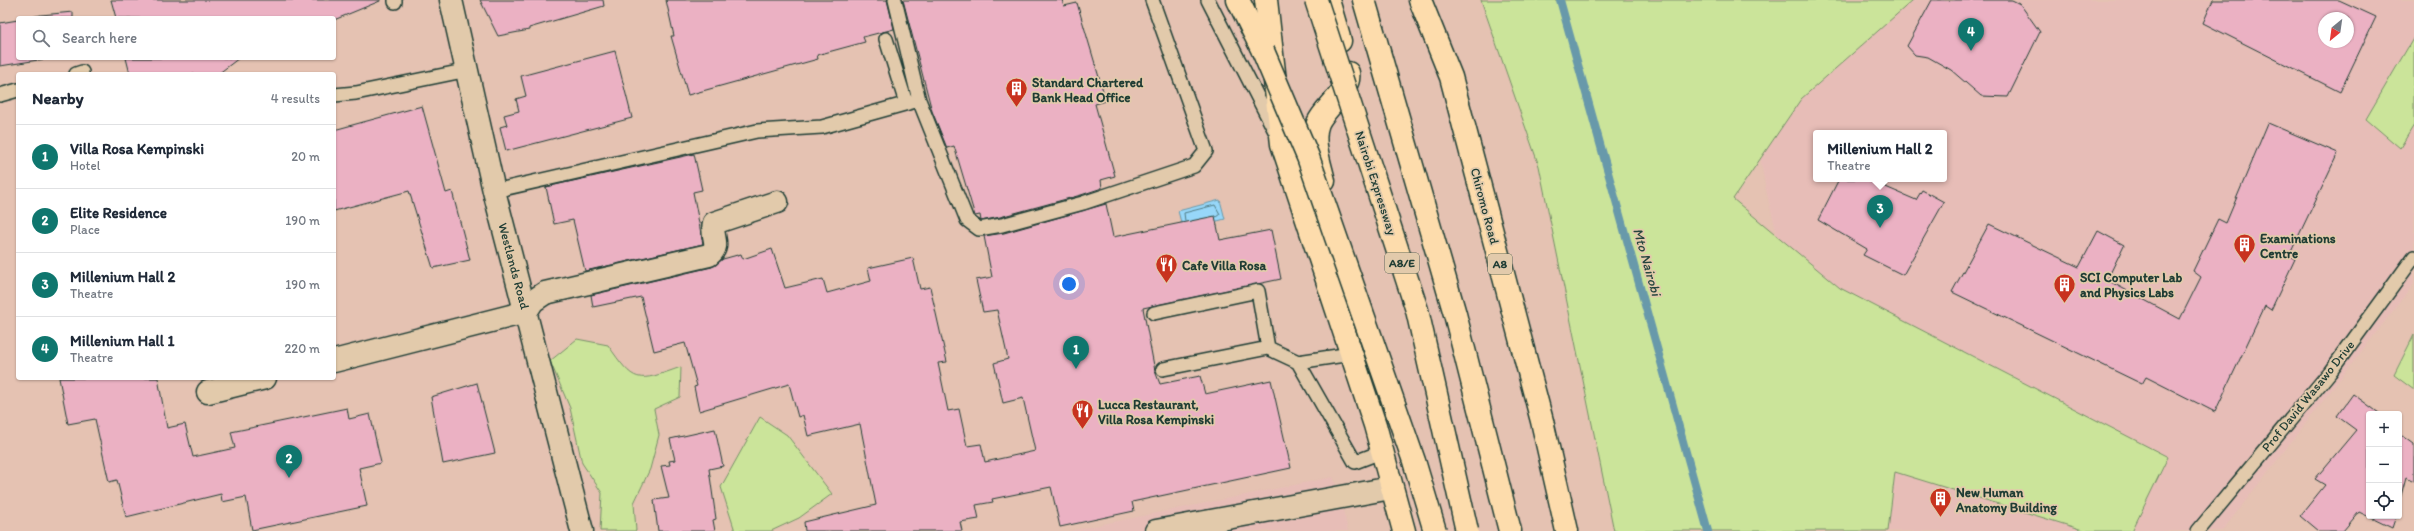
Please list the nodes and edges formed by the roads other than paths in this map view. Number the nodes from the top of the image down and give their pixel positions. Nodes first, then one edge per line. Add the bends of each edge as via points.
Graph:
1 (451, 0) edge
2 (895, 0) edge
3 (1152, 0) edge
4 (1208, 0) edge
5 (1238, 0) edge
6 (1266, 0) edge
7 (1316, 0) edge
8 (1328, 0) edge
9 (1364, 0) edge
10 (1420, 0) edge
11 (886, 39) dead end
12 (468, 70) junction
13 (16, 91) edge
14 (0, 95) edge
15 (336, 95) edge
16 (919, 100) junction
17 (906, 103) junction
18 (1282, 144) junction
19 (494, 191) junction
20 (777, 202) dead end
21 (2414, 257) edge
22 (526, 312) junction
23 (1154, 313) dead end
24 (1268, 348) junction
25 (1351, 354) junction
26 (336, 360) edge
27 (1298, 362) junction
28 (1163, 369) dead end
29 (257, 380) edge
30 (208, 392) dead end
31 (1375, 425) junction
32 (1381, 452) junction
33 (1391, 488) junction
34 (582, 531) edge
35 (1156, 531) edge
36 (1404, 531) edge
37 (1435, 531) edge
38 (1467, 531) edge
39 (1510, 531) edge
40 (1567, 531) edge
41 (2198, 531) edge

1 - 12 street, Westlands Road
2 - 16 lane
3 - 16 lane via 1206,151 1194,166 1083,203 979,229 967,220
4 - 18 lane
5 - 37 highway, bridge via 1308,157 1414,461
6 - 18 highway
7 - 38 highway, Nairobi Expressway / A8/E, bridge via 1417,310
8 - 31 highway via 1349,76 1346,86 1318,122 1315,137 1361,330
9 - 39 highway, A8/E via 1455,314
10 - 40 highway, Chiromo Road / A8 via 1451,77 1542,421
11 - 17 lane
12 - 15 lane
12 - 19 street, Westlands Road
13 - 14 lane
16 - 17 lane
17 - 19 lane via 822,127 757,131
18 - 25 highway
19 - 22 street, Westlands Road
20 - 22 street via 714,223 716,244 714,251 709,255 545,293 533,300
21 - 41 lane, Prof David Wasawo Drive via 2330,372
22 - 26 street
22 - 34 street, Westlands Road
23 - 24 lane via 1258,291
24 - 27 lane
24 - 28 lane
25 - 27 lane
25 - 31 highway
27 - 32 lane via 1355,462
29 - 30 street
31 - 32 highway
32 - 33 highway
33 - 35 street
33 - 36 highway

